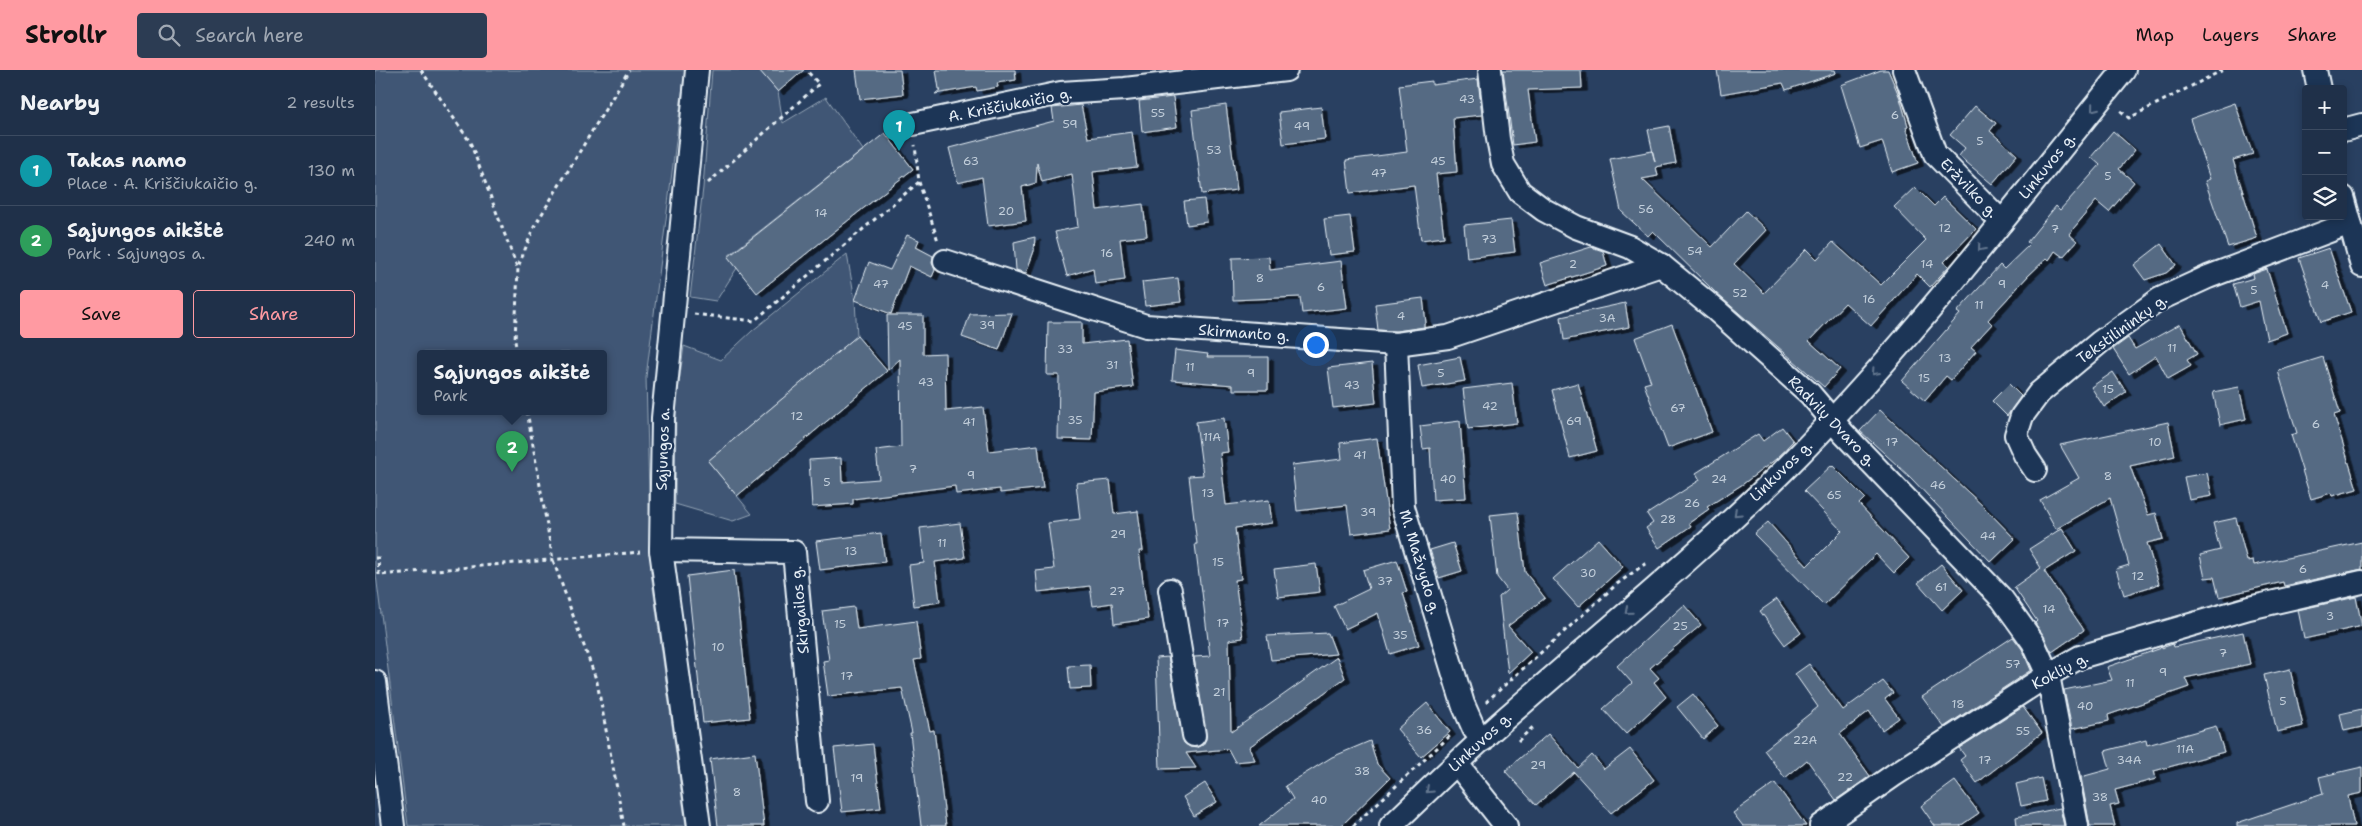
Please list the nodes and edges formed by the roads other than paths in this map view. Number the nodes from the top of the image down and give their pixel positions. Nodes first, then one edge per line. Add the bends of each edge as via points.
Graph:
1 (697, 70) edge
2 (1286, 70) edge
3 (1490, 70) edge
4 (1904, 70) edge
5 (2125, 70) edge
6 (2315, 70) edge
7 (2318, 85) edge
8 (913, 124) road end
9 (2362, 125) edge
10 (2347, 129) edge
11 (2347, 211) edge
12 (2002, 222) junction
13 (2350, 223) junction
14 (945, 261) road end
15 (1661, 265) junction
16 (2362, 266) edge
17 (1396, 344) junction
18 (1833, 420) junction
19 (2035, 470) dead end
20 (661, 550) junction
21 (2362, 582) edge
22 (1170, 590) dead end
23 (2047, 675) junction
24 (375, 682) edge
25 (1194, 735) dead end
26 (1483, 740) junction
27 (1457, 764) junction
28 (817, 801) dead end
29 (393, 826) edge
30 (699, 826) edge
31 (1391, 826) edge
32 (1506, 826) edge
33 (1821, 826) edge
34 (2077, 826) edge

1 - 20 street, Sąjungos a. via 663,418
2 - 8 street, A. Kriščiukaičio g. via 1125,89 1061,93
3 - 15 street, Radvilų Dvaro g. via 1503,164 1520,192 1544,210 1577,227 1630,247
4 - 12 street, Eržvilko g. via 1935,154
5 -> 12 street, Linkuvos g.
6 - 7 street
9 - 10 street
11 - 13 street
12 -> 18 street, Linkuvos g.
13 - 16 street
13 - 19 street, Tekstilininkų g. via 2208,277 2160,299 2100,342 2039,393 2022,416 2016,435
14 - 17 street, Skirmanto g. via 1146,326
15 - 17 street, Skirmanto g. via 1448,337
15 - 18 street, Radvilų Dvaro g. via 1725,317 1810,394
17 - 26 street, M. Mažvydo g. via 1403,508 1469,718
18 - 23 street, Radvilų Dvaro g. via 2002,599 2033,642
18 -> 26 street, Linkuvos g. via 1782,472 1672,573
20 - 28 street, Skirgailos g. via 794,552
20 - 30 street, Sąjungos a.
21 - 23 street, Koklių g. via 2249,608 2080,657
22 - 25 street
23 - 33 street, Koklių g. via 1894,774
23 - 34 street, Radvilų Dvaro g.
24 - 29 street
26 - 27 street, Linkuvos g.
27 -> 31 street, Linkuvos g.
27 - 32 street

